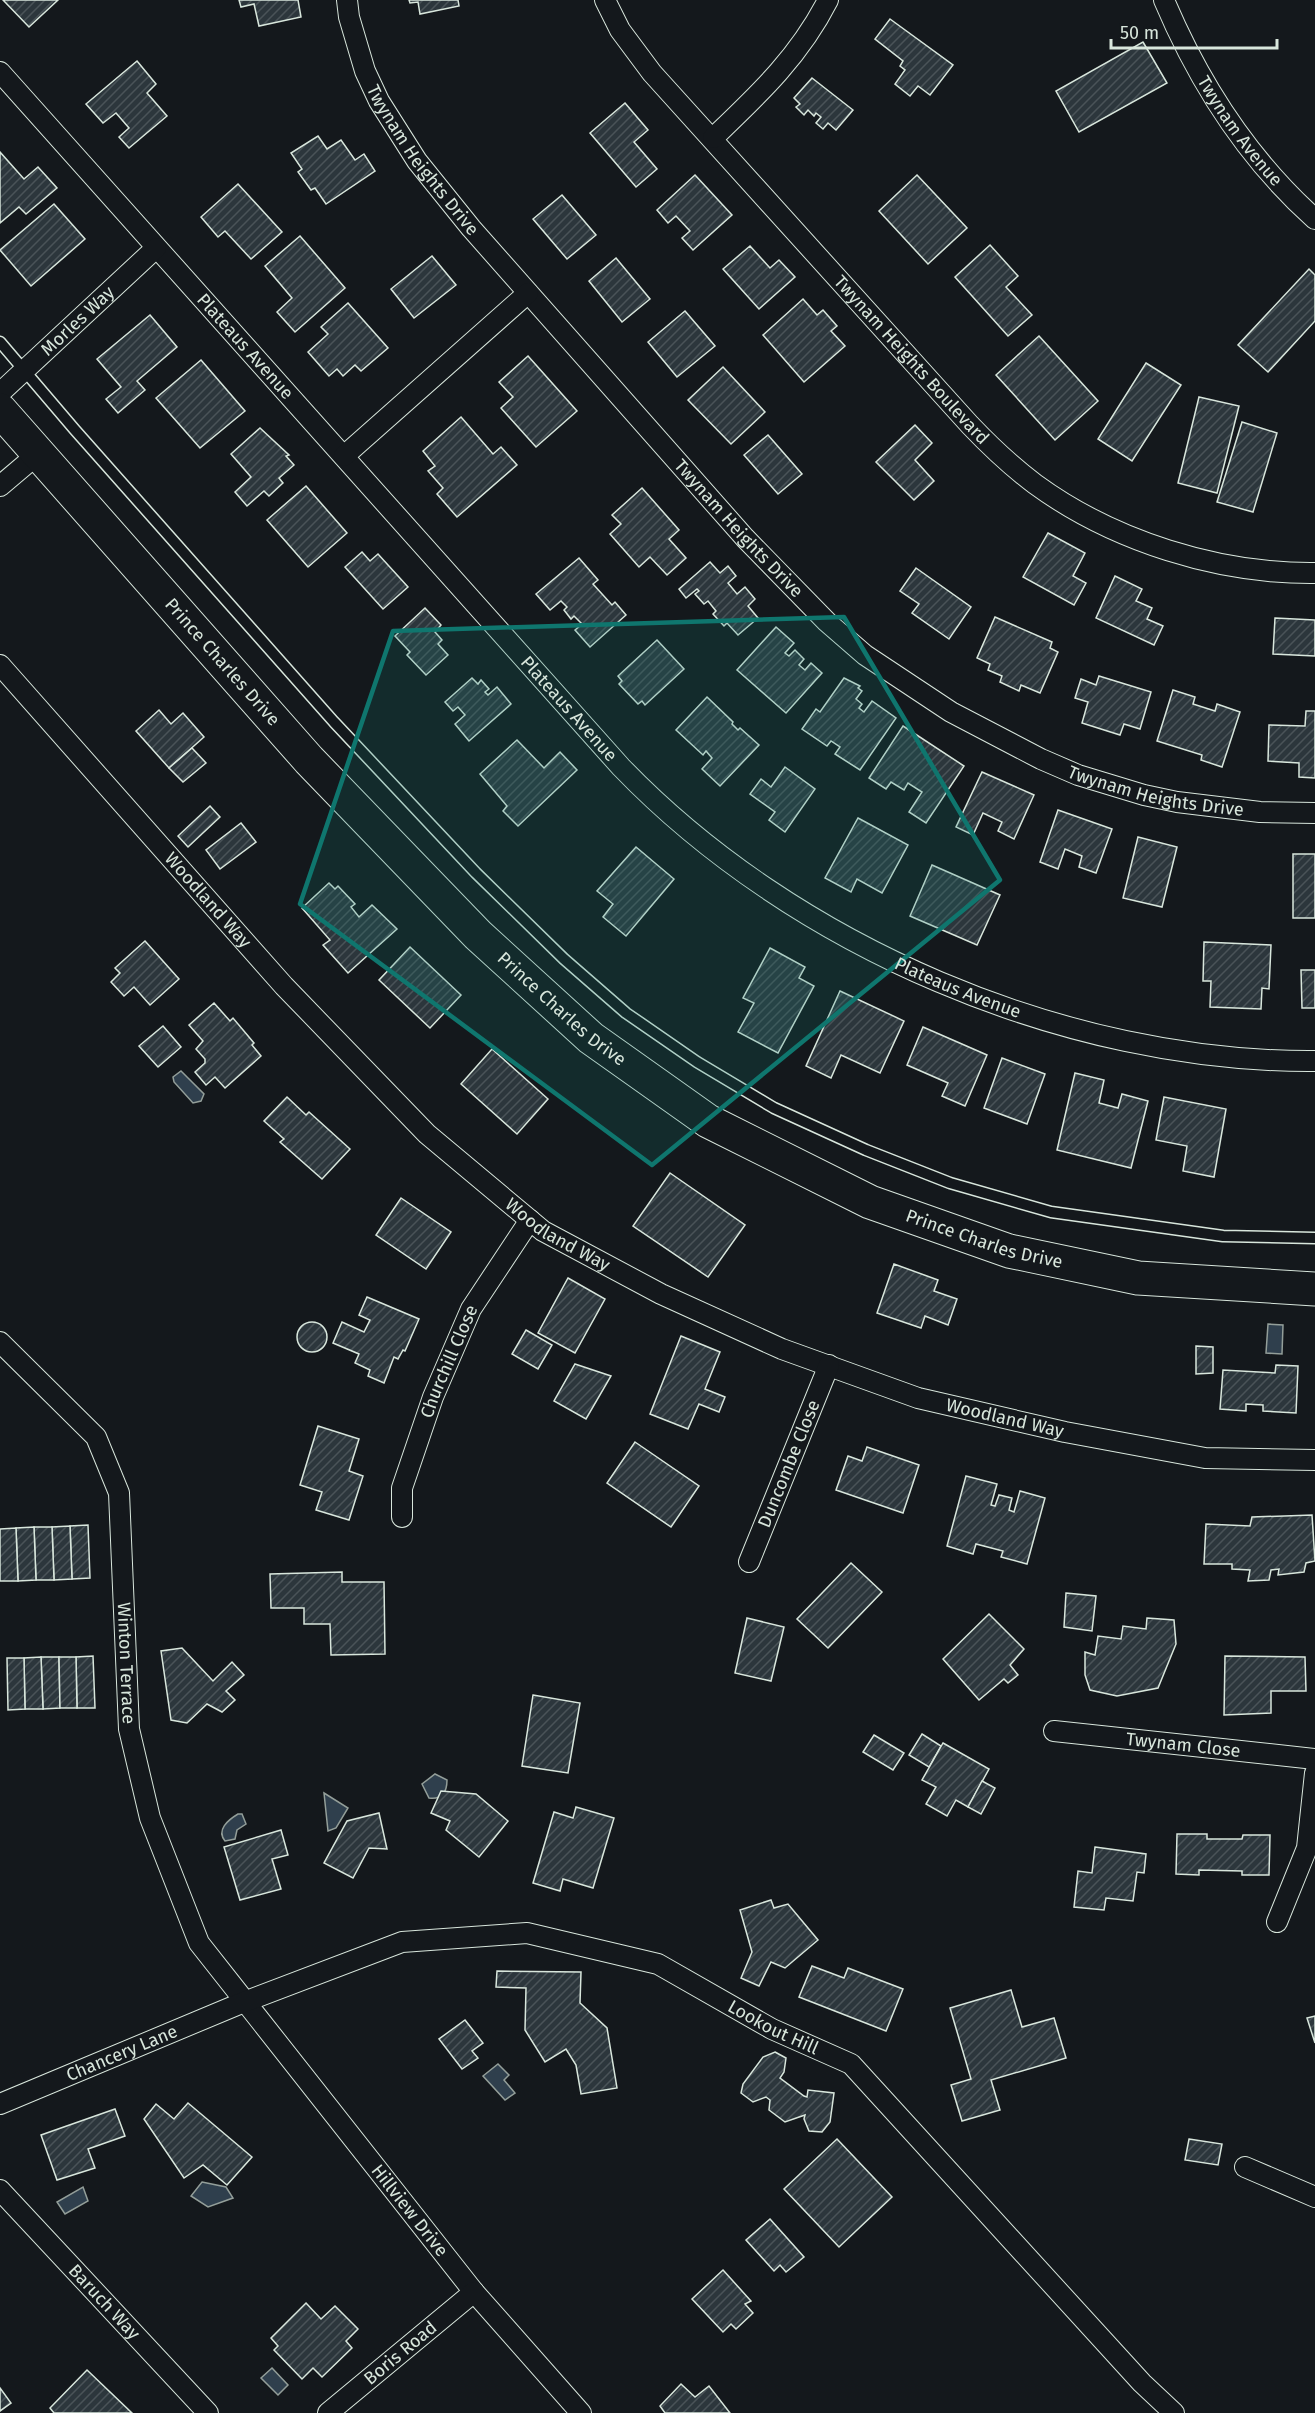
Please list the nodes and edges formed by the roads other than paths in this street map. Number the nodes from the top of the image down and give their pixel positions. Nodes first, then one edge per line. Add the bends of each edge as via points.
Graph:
1 (347, 0) edge
2 (605, 0) edge
3 (828, 0) edge
4 (1164, 0) edge
5 (0, 72) edge
6 (713, 138) junction
7 (1315, 219) edge
8 (156, 248) junction
9 (528, 293) junction
10 (0, 342) edge
11 (25, 370) junction
12 (0, 393) edge
13 (0, 410) edge
14 (39, 453) junction
15 (344, 456) junction
16 (0, 486) edge
17 (1315, 573) edge
18 (0, 665) edge
19 (1315, 813) edge
20 (1315, 1061) edge
21 (530, 1220) junction
22 (1315, 1238) edge
23 (1315, 1289) edge
24 (0, 1342) edge
25 (829, 1365) junction
26 (1315, 1460) edge
27 (402, 1517) dead end
28 (749, 1562) dead end
29 (1054, 1731) dead end
30 (1315, 1760) edge
31 (1315, 1773) edge
32 (1277, 1922) dead end
33 (244, 2002) junction
34 (0, 2104) edge
35 (1245, 2168) dead end
36 (0, 2190) edge
37 (1315, 2197) edge
38 (474, 2292) junction
39 (208, 2413) edge
40 (328, 2413) edge
41 (581, 2413) edge
42 (1174, 2413) edge

1 - 9 street, Twynam Heights Drive via 365,71 397,133 441,192
2 - 6 street, Twynam Heights Boulevard via 620,30 652,73
3 - 6 street via 792,58
4 - 7 street, Twynam Avenue via 1193,64 1220,107 1270,175
5 - 8 street, Plateaus Avenue
6 - 17 street, Twynam Heights Boulevard via 970,426 1035,484 1094,519 1161,548 1254,569
8 - 11 street, Morles Way
8 - 15 street, Plateaus Avenue
9 - 15 street
9 - 19 street, Twynam Heights Drive via 791,586 850,642 907,683 1005,741 1112,786 1187,804
10 - 11 lane
11 - 12 street, Morles Way
11 - 22 lane via 334,722 476,873 626,1013 697,1062 774,1108 866,1150 950,1183 1051,1212 1223,1236
13 - 14 highway, Prince Charles Drive
14 - 16 street
14 - 23 highway, Prince Charles Drive via 309,760 478,935 591,1038 708,1121 870,1202 1009,1251 1138,1278
15 - 20 street, Plateaus Avenue via 649,796 732,865 785,900 836,931 939,981 1048,1021 1164,1049 1226,1057
18 - 21 street, Woodland Way via 284,986 426,1134
21 - 25 street, Woodland Way via 543,1231 661,1294 782,1349
21 - 27 street, Churchill Close via 471,1309 433,1396 402,1488
24 - 33 street, Winton Terrace via 96,1437 119,1493 129,1729 150,1818 199,1943
25 - 26 street, Woodland Way via 918,1398 1065,1432 1205,1458
25 - 28 street, Duncombe Close
29 - 30 street, Twynam Close
31 - 32 street via 1307,1848
33 - 34 street, Chancery Lane
33 - 38 street, Hillview Drive
33 - 42 street, Lookout Hill via 402,1942 527,1933 658,1964 772,2029 851,2064
35 - 37 street
36 - 39 street, Baruch Way
38 - 40 street, Boris Road
38 - 41 street, Hillview Drive

